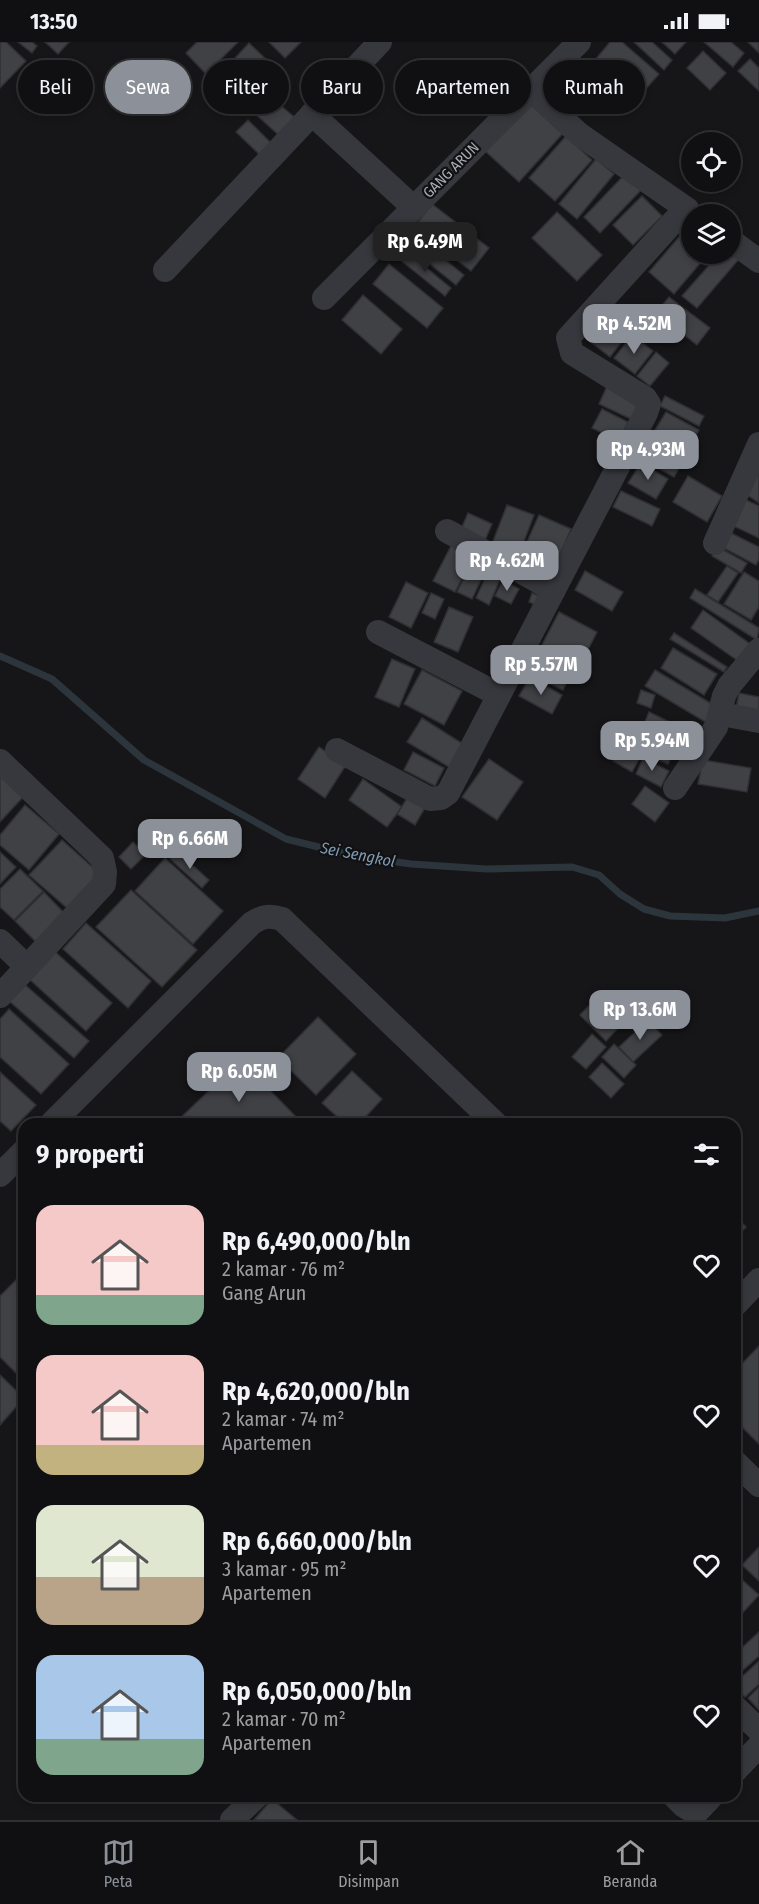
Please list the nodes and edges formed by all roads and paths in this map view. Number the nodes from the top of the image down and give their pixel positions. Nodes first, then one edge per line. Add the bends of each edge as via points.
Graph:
1 (380, 42) edge
2 (579, 42) edge
3 (363, 60) edge
4 (531, 90) joint
5 (312, 114) joint
6 (507, 114) edge
7 (681, 205) edge
8 (414, 207) junction
9 (681, 217) edge
10 (741, 248) edge
11 (759, 261) edge
12 (165, 270) dead end
13 (324, 298) dead end
14 (759, 444) edge
15 (447, 531) dead end
16 (714, 543) dead end
17 (554, 590) junction
18 (378, 632) dead end
19 (759, 650) edge
20 (499, 695) junction
21 (721, 714) junction
22 (759, 721) edge
23 (337, 750) dead end
24 (0, 761) edge
25 (675, 788) dead end
26 (0, 941) edge
27 (27, 967) junction
28 (0, 996) edge
29 (57, 1118) edge
30 (490, 1118) edge
31 (18, 1157) edge
32 (0, 1174) edge
33 (759, 1280) edge
34 (741, 1299) edge
35 (741, 1468) edge
36 (759, 1485) edge
37 (741, 1713) edge
38 (759, 1730) edge
39 (759, 1746) edge
40 (741, 1765) edge
41 (251, 1802) edge
42 (680, 1802) edge
43 (706, 1802) edge
44 (232, 1820) edge

1 - 3 street
2 - 4 street, GANG ARUN
4 - 7 street via 579,134
5 - 8 street
5 - 12 street
6 - 8 street, GANG ARUN
8 - 13 street, GANG ARUN
9 - 17 street via 568,338 572,353 649,404
10 - 11 street
14 - 16 street
15 - 17 street
17 - 20 street
18 - 20 street
19 - 21 street via 729,686
20 - 23 street via 448,793 441,798 430,799
21 - 22 street
21 - 25 street
24 - 27 street via 102,858 105,872 104,885
26 - 27 street
27 - 28 street
29 - 30 street via 252,923 272,916 282,919
31 - 32 street
33 - 34 street
35 - 36 street
37 - 38 street
39 - 40 street
41 - 44 street
42 - 43 street via 696,1813

